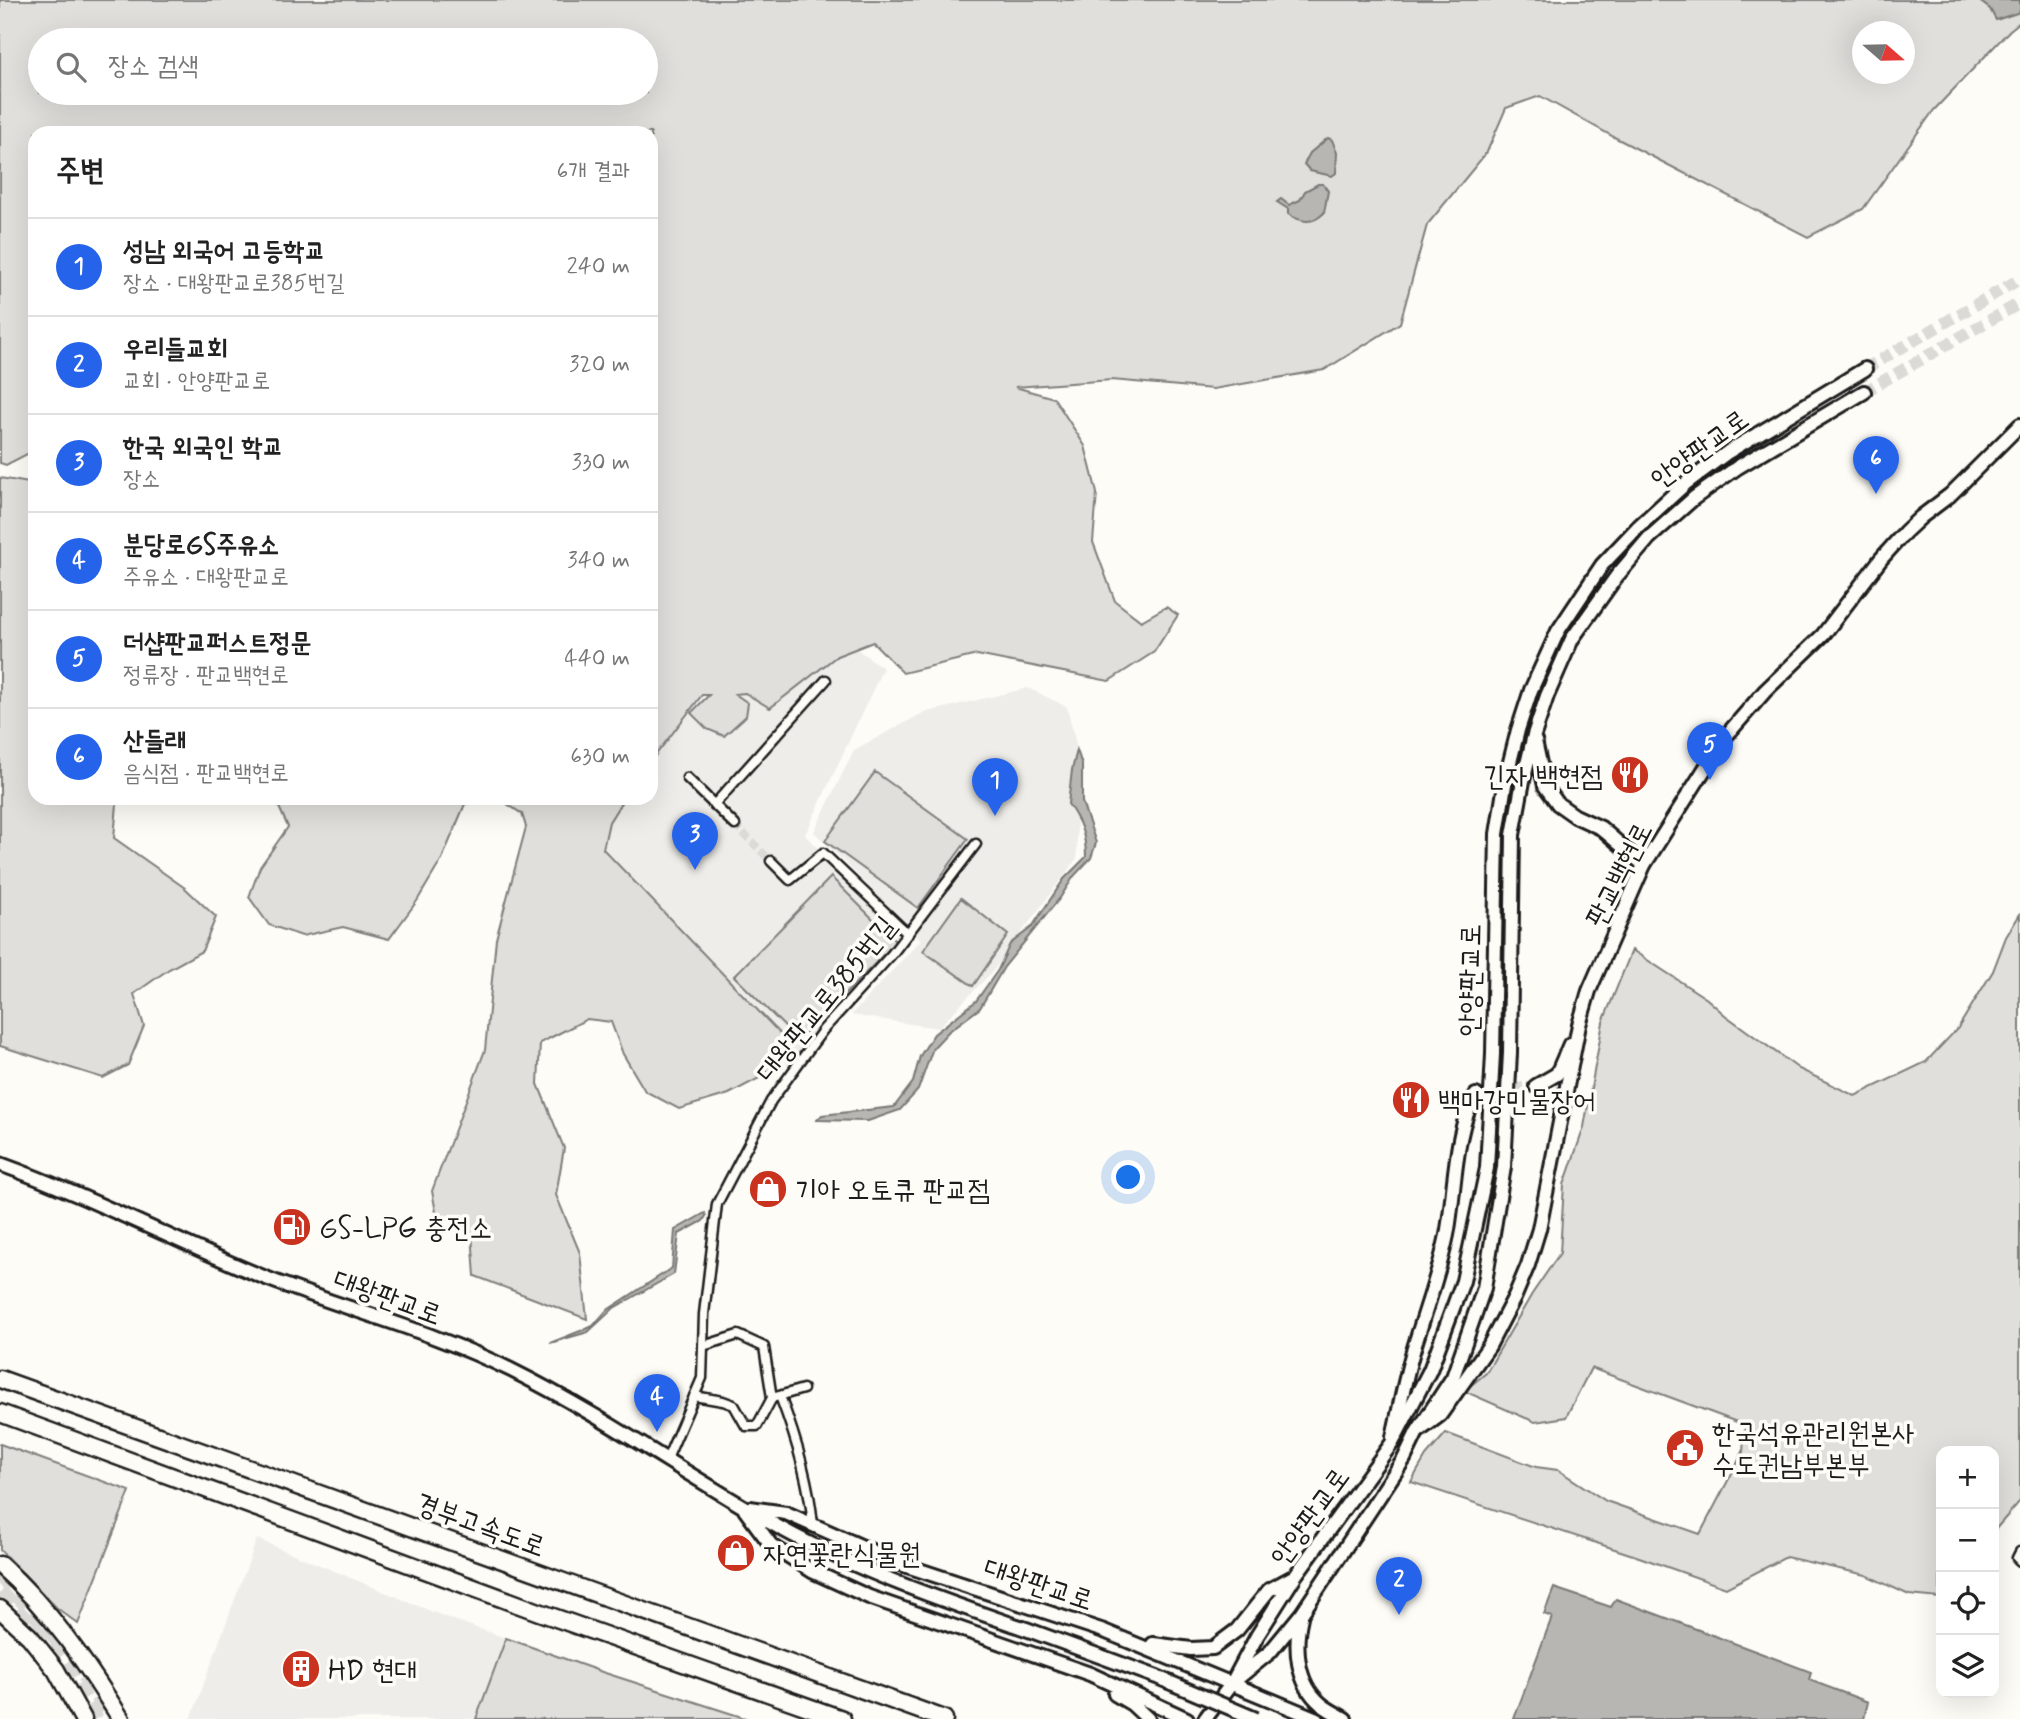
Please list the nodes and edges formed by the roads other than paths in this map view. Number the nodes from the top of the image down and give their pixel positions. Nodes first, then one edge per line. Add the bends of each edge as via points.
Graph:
1 (1865, 369) tunnel mouth
2 (1864, 392) tunnel mouth
3 (2020, 425) edge
4 (825, 680) dead end
5 (1534, 736) junction
6 (687, 778) dead end
7 (714, 805) junction
8 (735, 825) tunnel mouth
9 (976, 844) dead end
10 (771, 861) tunnel mouth
11 (1644, 865) junction
12 (908, 934) junction
13 (1579, 1025) junction
14 (1476, 1095) dead end
15 (1564, 1105) junction
16 (0, 1164) edge
17 (703, 1346) junction
18 (0, 1379) edge
19 (803, 1389) dead end
20 (694, 1396) junction
21 (776, 1397) junction
22 (0, 1413) edge
23 (1417, 1432) junction
24 (1392, 1443) junction
25 (667, 1459) junction
26 (743, 1507) junction
27 (813, 1525) junction
28 (2020, 1552) edge
29 (2020, 1561) edge
30 (0, 1565) edge
31 (1295, 1576) junction
32 (0, 1609) edge
33 (1302, 1613) junction
34 (1104, 1630) junction
35 (1090, 1674) junction
36 (1233, 1683) junction
37 (83, 1719) edge
38 (121, 1719) edge
39 (842, 1719) edge
40 (944, 1719) edge
41 (1148, 1719) edge
42 (1187, 1719) edge
43 (1205, 1719) edge
44 (1256, 1719) edge
45 (1317, 1719) edge
46 (1345, 1719) edge

1 - 24 main road, 안양판교로 via 1728,452 1637,528 1602,565 1558,631 1531,690 1506,778 1497,834 1487,1168 1463,1281 1430,1370
2 - 5 main road, 안양판교로 via 1738,467 1649,538 1572,639
3 - 11 main road, 판교백현로 via 1950,495 1905,532 1823,635 1725,737
4 - 7 street
5 - 11 main road via 1545,786 1558,804 1601,828
5 - 23 main road, 안양판교로 via 1513,835 1504,1167 1484,1289 1453,1377
6 - 7 street
7 - 8 street
9 - 12 street, 대왕판교로385번길
10 - 12 street via 790,880 823,853
11 - 13 main road, 판교백현로 via 1589,991
12 - 17 street, 대왕판교로385번길 via 823,1030 771,1101 717,1204
13 - 15 main road, 판교백현로
13 - 15 main road via 1557,1074 1536,1086 1560,1095
14 - 24 main road via 1460,1138 1447,1236
15 - 23 main road, 판교백현로 via 1539,1229 1515,1296 1489,1346 1440,1415
16 - 25 main road, 대왕판교로 via 266,1278 481,1356 558,1393
17 - 20 street, 대왕판교로385번길 via 702,1378
17 - 21 street via 738,1335 764,1347
18 - 40 highway, 경부고속도로
19 - 21 street
20 - 21 street via 734,1405 746,1426 757,1426
20 - 25 street, 대왕판교로385번길
21 - 27 street via 792,1428 810,1492
22 - 39 highway
23 - 33 main road, 안양판교로 via 1404,1459
24 - 31 main road, 안양판교로
25 - 26 main road, 대왕판교로
26 - 27 main road, 대왕판교로 via 786,1513
26 - 35 main road, 대왕판교로 via 771,1545 812,1571 869,1597
26 - 44 main road, 대왕판교로, bridge via 876,1575 1157,1677
27 - 34 main road, 대왕판교로 via 901,1564
28 - 29 street
30 - 38 highway via 57,1625
31 - 34 main road via 1269,1590 1237,1630 1213,1648 1162,1646
31 - 36 main road, 안양판교로
32 - 37 highway via 57,1670
33 - 36 main road, 안양판교로 via 1270,1652
33 - 46 main road via 1298,1661 1305,1683 1320,1703
34 - 36 main road, 대왕판교로
35 - 41 main road
35 - 42 main road, 대왕판교로
36 - 43 main road, 안양판교로
36 - 45 main road, 대왕판교로

